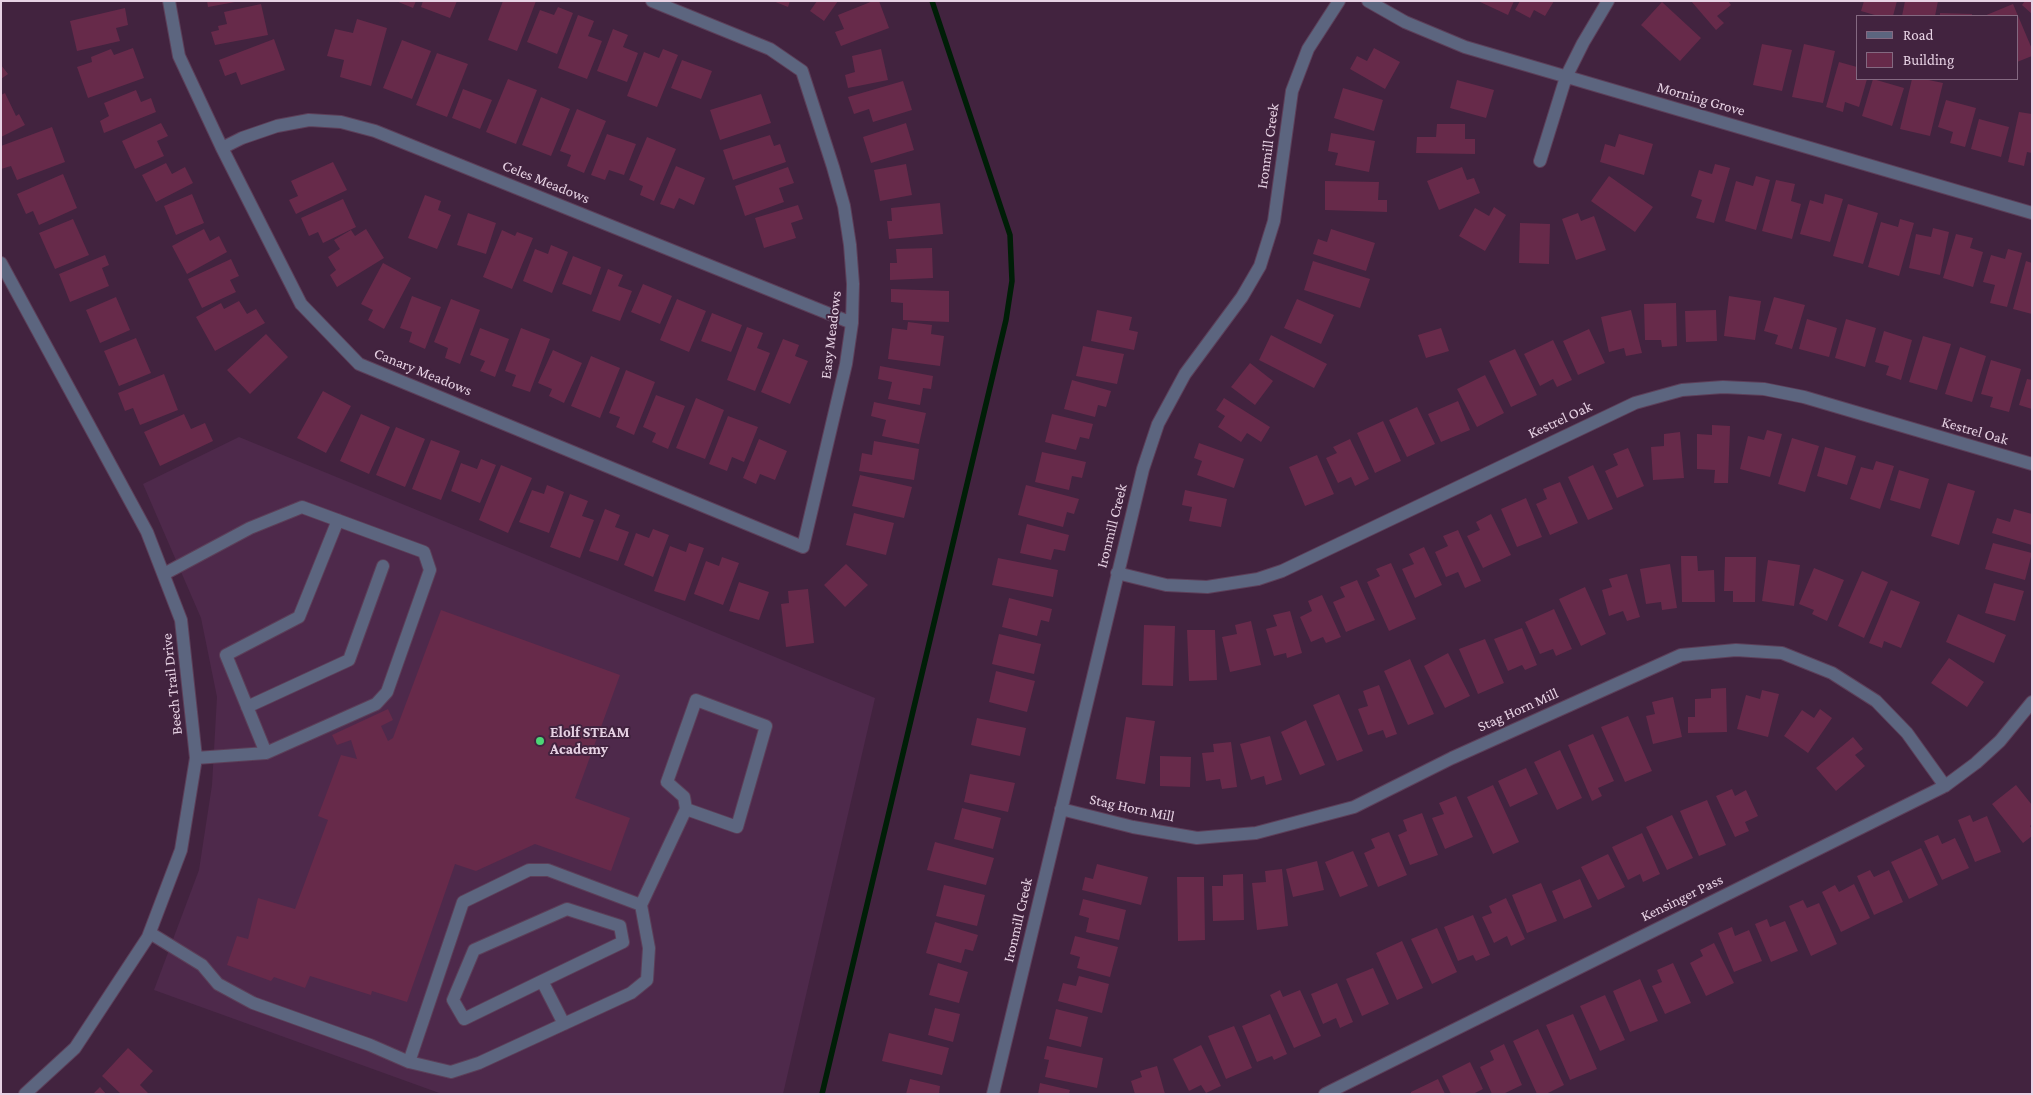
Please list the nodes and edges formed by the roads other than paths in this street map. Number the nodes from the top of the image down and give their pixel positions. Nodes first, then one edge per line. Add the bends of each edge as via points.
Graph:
1 (169, 1) edge
2 (652, 1) edge
3 (1339, 1) edge
4 (1368, 1) edge
5 (1608, 1) edge
6 (1566, 77) junction
7 (222, 148) junction
8 (1540, 161) dead end
9 (2032, 213) edge
10 (1, 263) edge
11 (852, 323) junction
12 (2032, 464) edge
13 (338, 520) junction
14 (804, 547) joint
15 (383, 566) dead end
16 (164, 574) junction
17 (1117, 574) junction
18 (2032, 702) edge
19 (247, 707) junction
20 (266, 753) junction
21 (196, 758) junction
22 (1945, 786) junction
23 (686, 809) junction
24 (1061, 809) junction
25 (641, 905) junction
26 (150, 933) junction
27 (542, 981) junction
28 (564, 1024) junction
29 (409, 1062) junction
30 (25, 1094) edge
31 (993, 1094) edge
32 (1325, 1094) edge

1 - 7 street, Canary Meadows via 179,56
2 - 11 street, Easy Meadows via 770,49 802,70 844,206 852,264
3 - 17 street, Ironmill Creek via 1308,49 1292,91 1274,221 1260,266 1242,297 1184,374 1158,424 1143,469
4 - 6 street, Morning Grove via 1412,25 1465,47
5 - 6 street
6 - 8 street
6 - 9 street, Morning Grove
7 - 11 street, Celes Meadows via 277,126 309,120 341,122 385,135
7 - 14 street, Canary Meadows via 301,304 360,364
10 - 16 street, Beech Trail Drive via 147,532
11 - 14 street, Easy Meadows via 846,364
12 - 17 street, Kestrel Oak via 1764,389 1682,390 1635,403 1282,571 1258,579 1207,587 1166,585
13 - 16 street via 302,507 250,528
13 - 19 street via 299,617 226,655
13 - 20 street via 424,552 430,570 387,692 376,704
15 - 19 street via 349,660
16 - 21 street, Beech Trail Drive via 181,620
17 - 24 street, Ironmill Creek
18 - 22 street, Kensinger Pass via 2000,741
19 - 20 street
20 - 21 street
21 - 26 street, Beech Trail Drive via 181,850
22 - 24 street, Stag Horn Mill via 1907,732 1876,701 1832,673 1782,653 1736,650 1681,655 1452,758 1354,807 1256,833 1197,838 1133,827
22 - 32 street, Kensinger Pass
23 - 23 street via 737,826 766,726 696,700 667,782 684,797
23 - 25 street
24 - 31 street, Ironmill Creek
25 - 28 street via 649,948 647,980 631,993
25 - 29 street via 548,870 529,870 463,902
26 - 29 street via 202,966 218,984 253,1003
26 - 30 street, Beech Trail Drive via 75,1048
27 - 27 street via 464,1019 453,1000 474,950 567,908 620,926 623,942
27 - 28 street
28 - 29 street via 479,1063 451,1072

